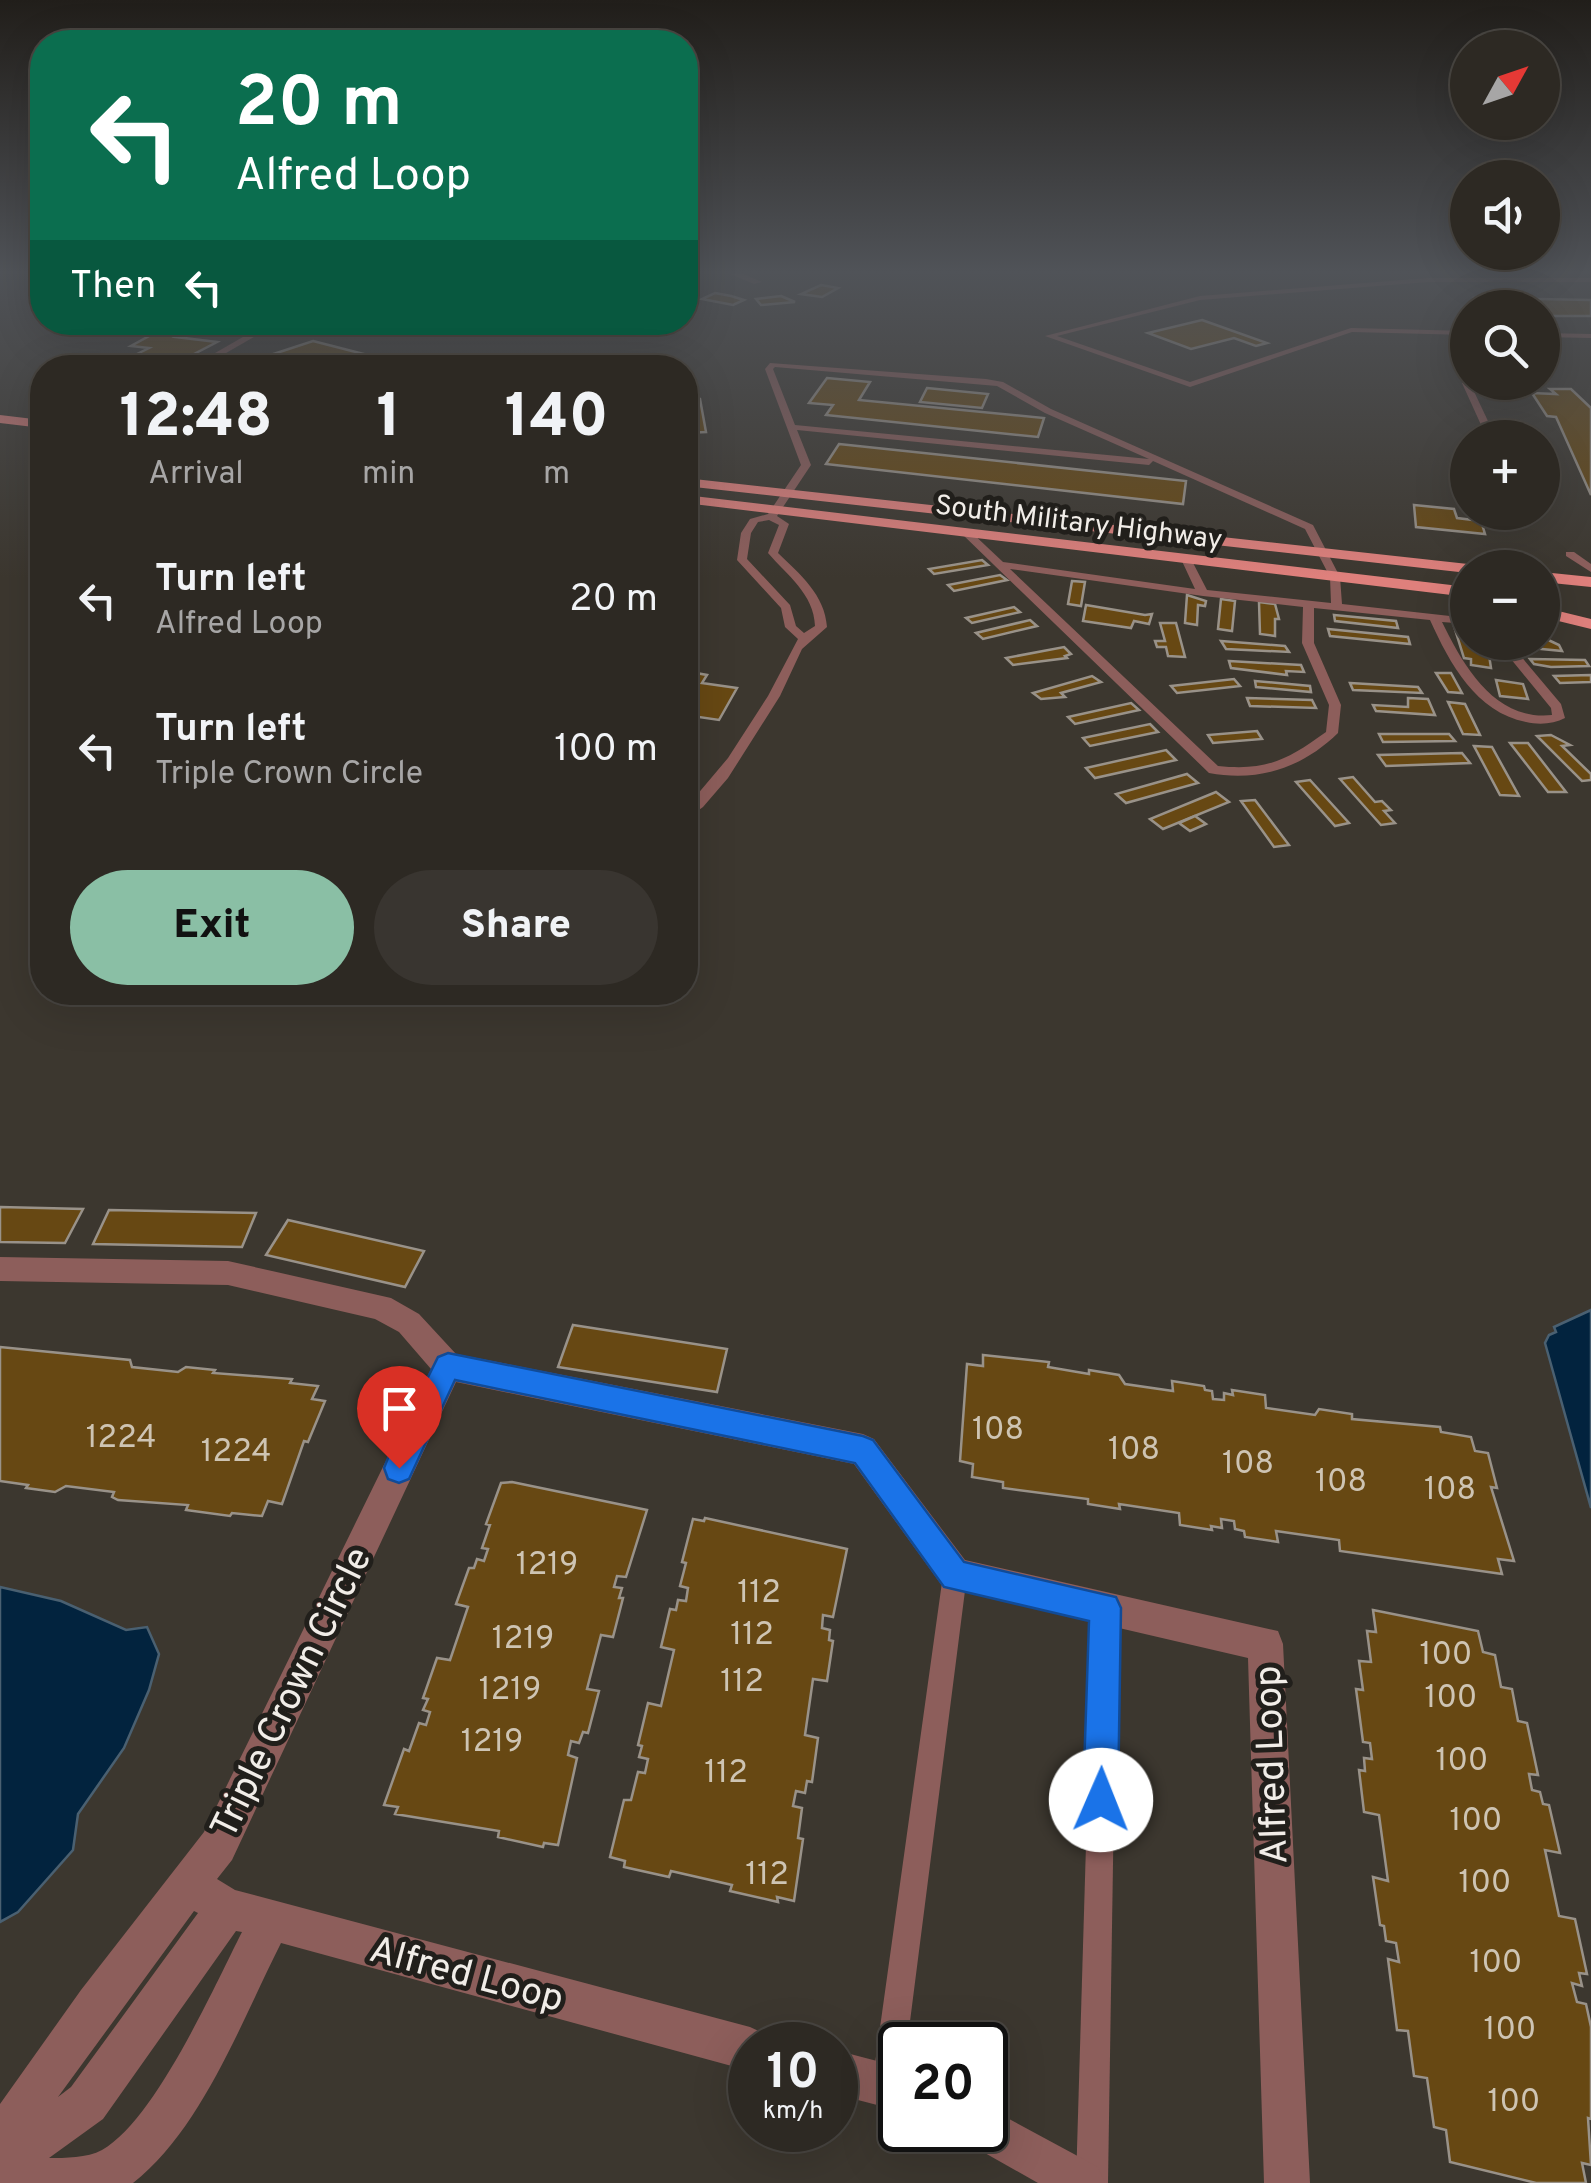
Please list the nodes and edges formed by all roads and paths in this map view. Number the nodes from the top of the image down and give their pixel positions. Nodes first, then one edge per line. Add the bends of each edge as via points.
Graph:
1 (772, 375) edge
2 (904, 375) edge
3 (1161, 375) edge
4 (1220, 375) edge
5 (0, 420) edge
6 (30, 423) edge
7 (792, 427) junction
8 (1168, 464) junction
9 (698, 484) edge
10 (788, 494) junction
11 (698, 502) edge
12 (774, 514) junction
13 (965, 532) junction
14 (1320, 552) junction
15 (1570, 554) dead end
16 (1186, 559) junction
17 (1004, 565) junction
18 (1450, 567) edge
19 (1591, 568) edge
20 (1335, 577) junction
21 (1560, 578) edge
22 (1591, 580) edge
23 (1203, 593) junction
24 (1450, 593) edge
25 (1560, 603) edge
26 (1310, 605) junction
27 (1591, 606) edge
28 (1336, 608) junction
29 (1434, 616) junction
30 (1560, 616) edge
31 (1450, 618) edge
32 (1591, 624) edge
33 (802, 637) junction
34 (1450, 646) edge
35 (1457, 660) edge
36 (1517, 660) edge
37 (698, 805) edge
38 (0, 1269) edge
39 (448, 1366) junction
40 (955, 1576) junction
41 (1105, 1608) junction
42 (188, 1885) junction
43 (227, 1908) junction
44 (271, 1920) junction
45 (902, 2022) edge
46 (728, 2043) edge
47 (1008, 2141) edge
48 (0, 2142) edge
49 (0, 2166) edge
50 (0, 2180) edge
51 (1082, 2183) edge
52 (1092, 2183) edge
53 (1287, 2183) edge

1 - 7 lane
2 - 8 lane via 1000,384
3 - 4 lane via 1190,385
5 - 6 main road
7 - 8 lane
7 - 10 lane via 806,465
8 - 14 lane via 1309,527
9 - 10 main road, South Military Highway
10 - 12 lane
10 - 14 main road, South Military Highway
11 - 12 main road, South Military Highway
12 - 13 main road, South Military Highway
12 - 33 lane via 784,524 774,552 822,614 821,628
12 - 33 lane via 755,519 742,560 786,607
13 - 16 main road, South Military Highway
13 - 17 lane
14 - 18 main road, South Military Highway
14 - 20 lane
15 - 19 lane
16 - 20 main road, South Military Highway
16 - 23 lane
17 - 23 lane
17 - 26 lane via 1214,770 1247,775 1285,768 1332,733 1335,705 1308,643
20 - 24 main road, South Military Highway
20 - 28 lane
21 - 22 main road
23 - 26 lane
25 - 27 main road
26 - 28 lane
28 - 29 lane
29 - 31 lane
29 - 34 lane
30 - 32 main road
33 - 37 lane via 776,692
35 - 36 lane via 1495,708 1518,719 1559,718 1557,706
38 - 39 street via 156,1269 247,1277 380,1306 409,1323
39 - 40 street via 863,1450
39 - 42 street, Triple Crown Circle via 218,1846
40 - 41 street, Alfred Loop
40 - 45 lane
41 - 52 lane
41 - 53 street, Alfred Loop via 1265,1644
42 - 43 street, Alfred Loop
42 - 48 street, Triple Crown Circle
43 - 44 street, Alfred Loop
43 - 49 street via 87,2103
44 - 46 street, Alfred Loop
44 - 50 street via 163,2122 114,2170 51,2182
47 - 51 street

